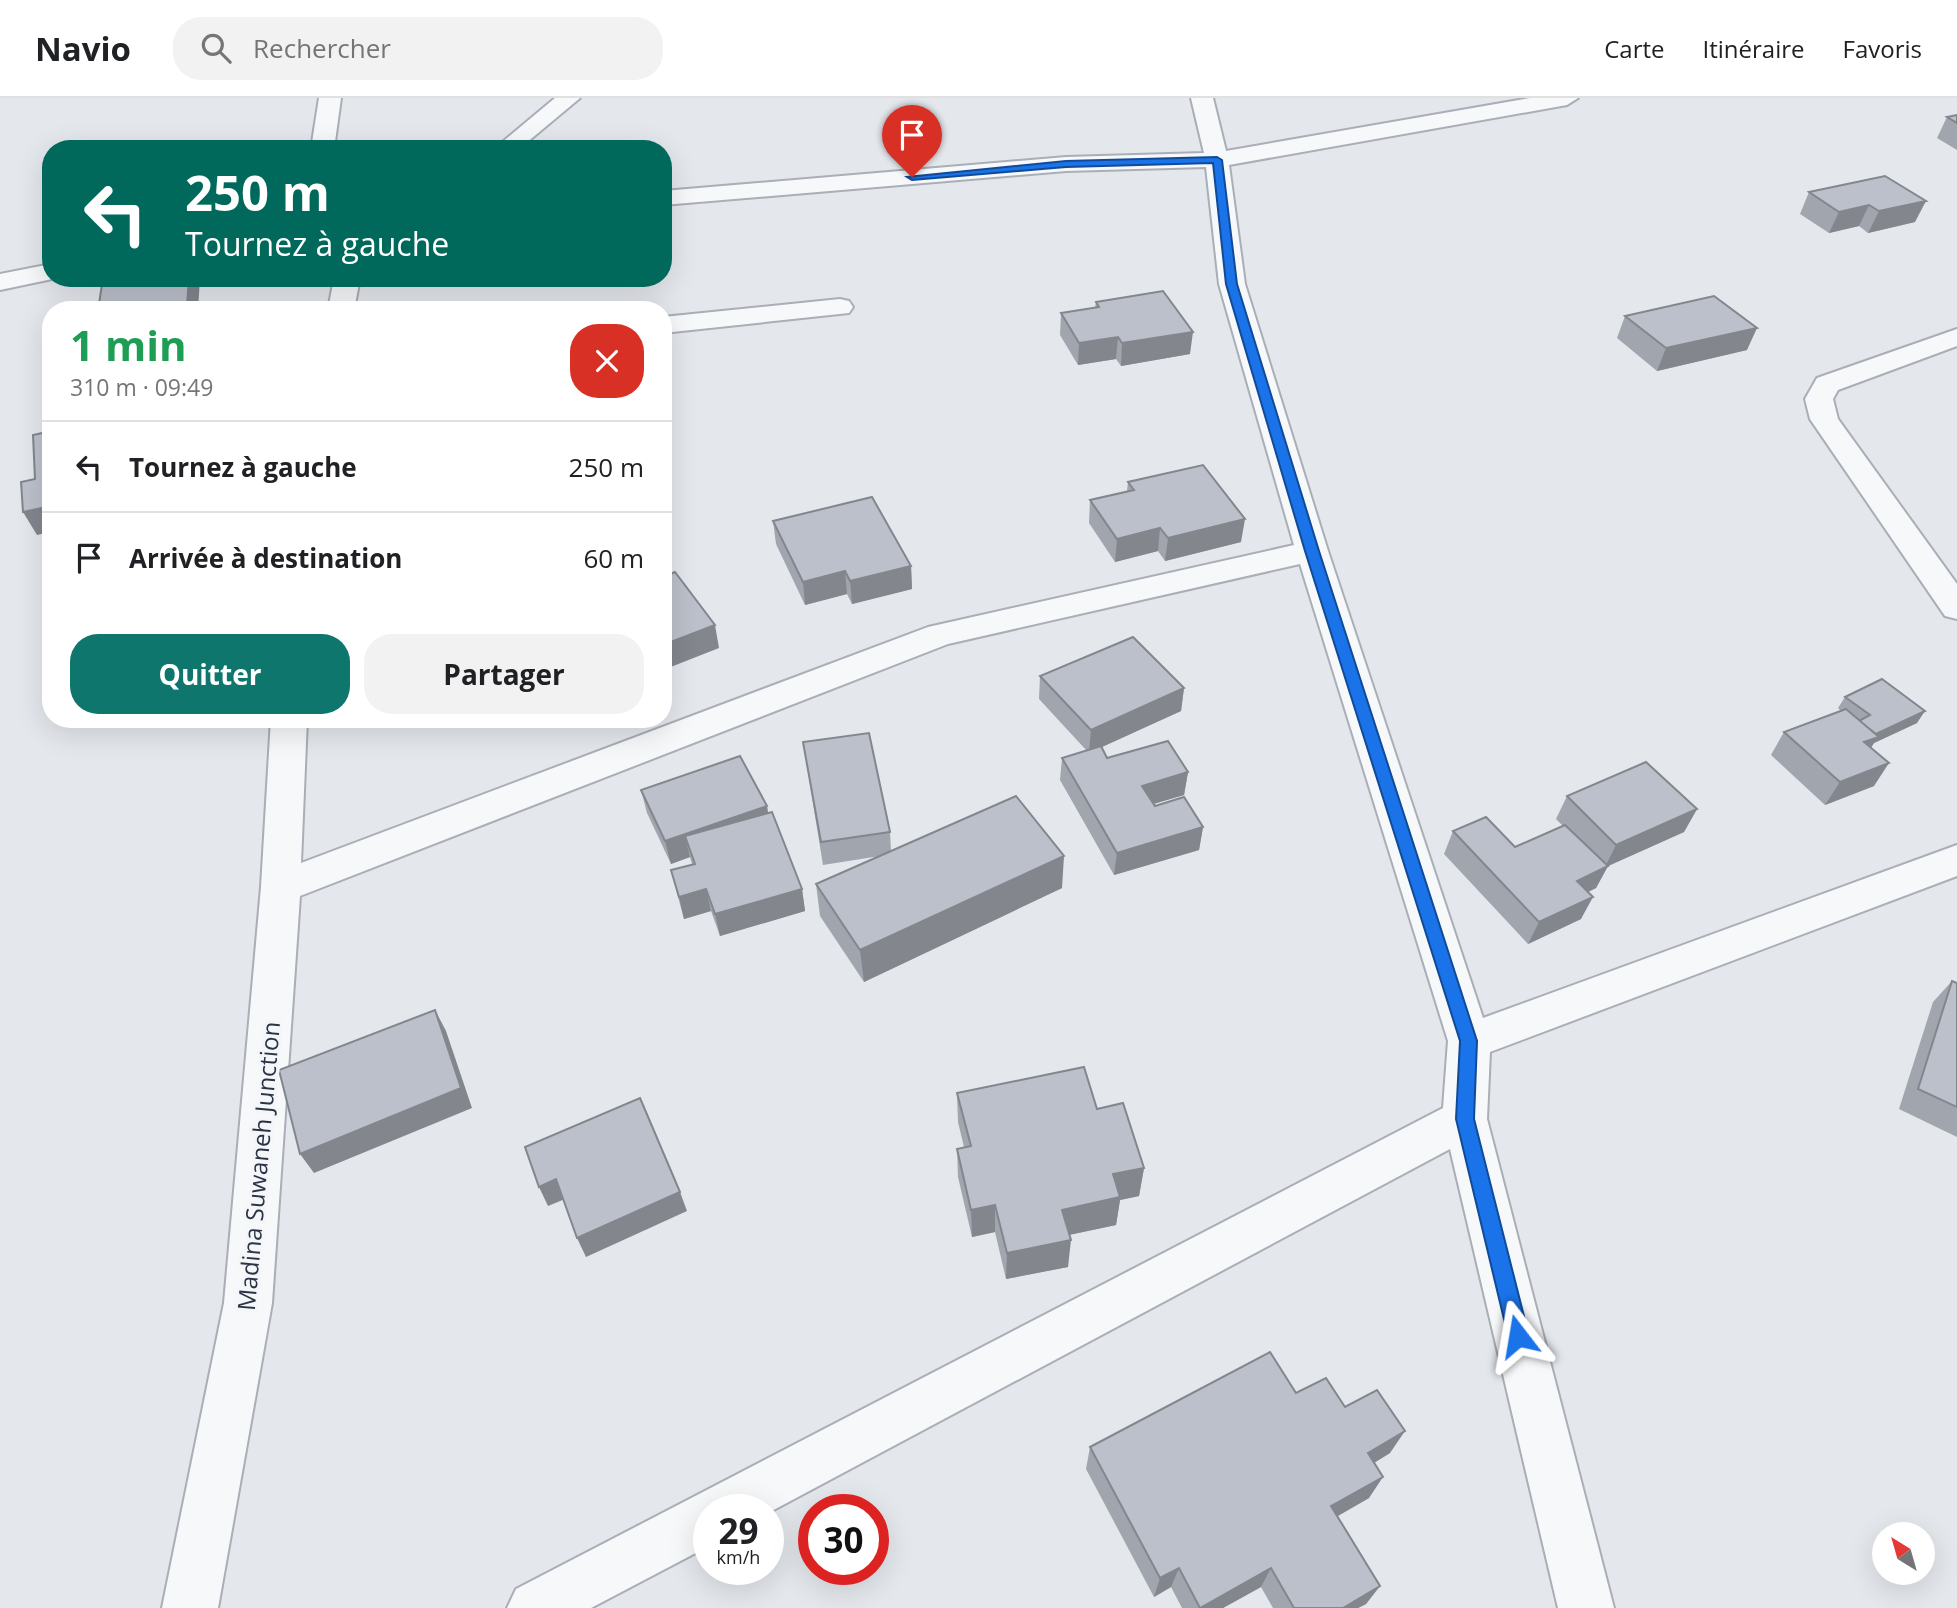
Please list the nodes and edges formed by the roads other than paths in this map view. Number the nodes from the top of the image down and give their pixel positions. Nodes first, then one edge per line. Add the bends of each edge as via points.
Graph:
1 (330, 98) edge
2 (569, 98) edge
3 (1202, 98) edge
4 (1567, 98) edge
5 (323, 140) edge
6 (516, 140) edge
7 (1217, 160) junction
8 (672, 197) edge
9 (42, 274) edge
10 (0, 282) edge
11 (840, 307) dead end
12 (672, 324) edge
13 (1957, 337) edge
14 (1312, 551) junction
15 (1957, 608) edge
16 (289, 728) edge
17 (1957, 860) edge
18 (281, 887) junction
19 (1469, 1041) junction
20 (1465, 1119) junction
21 (751, 1494) edge
22 (693, 1525) edge
23 (190, 1608) edge
24 (535, 1608) edge
25 (1586, 1608) edge

1 - 5 street
2 - 6 street
3 - 7 street
4 - 7 street
7 - 8 street via 1066,164
7 - 14 street via 1232,284
9 - 10 street
11 - 12 street
13 - 15 street via 1827,384 1819,399 1824,419
14 - 18 street via 940,635
14 - 19 street
16 - 18 street, Madina Suwaneh Junction
17 - 19 street
18 - 23 street, Madina Suwaneh Junction via 248,1303
19 - 20 street
20 - 21 street
20 - 25 street
22 - 24 street

